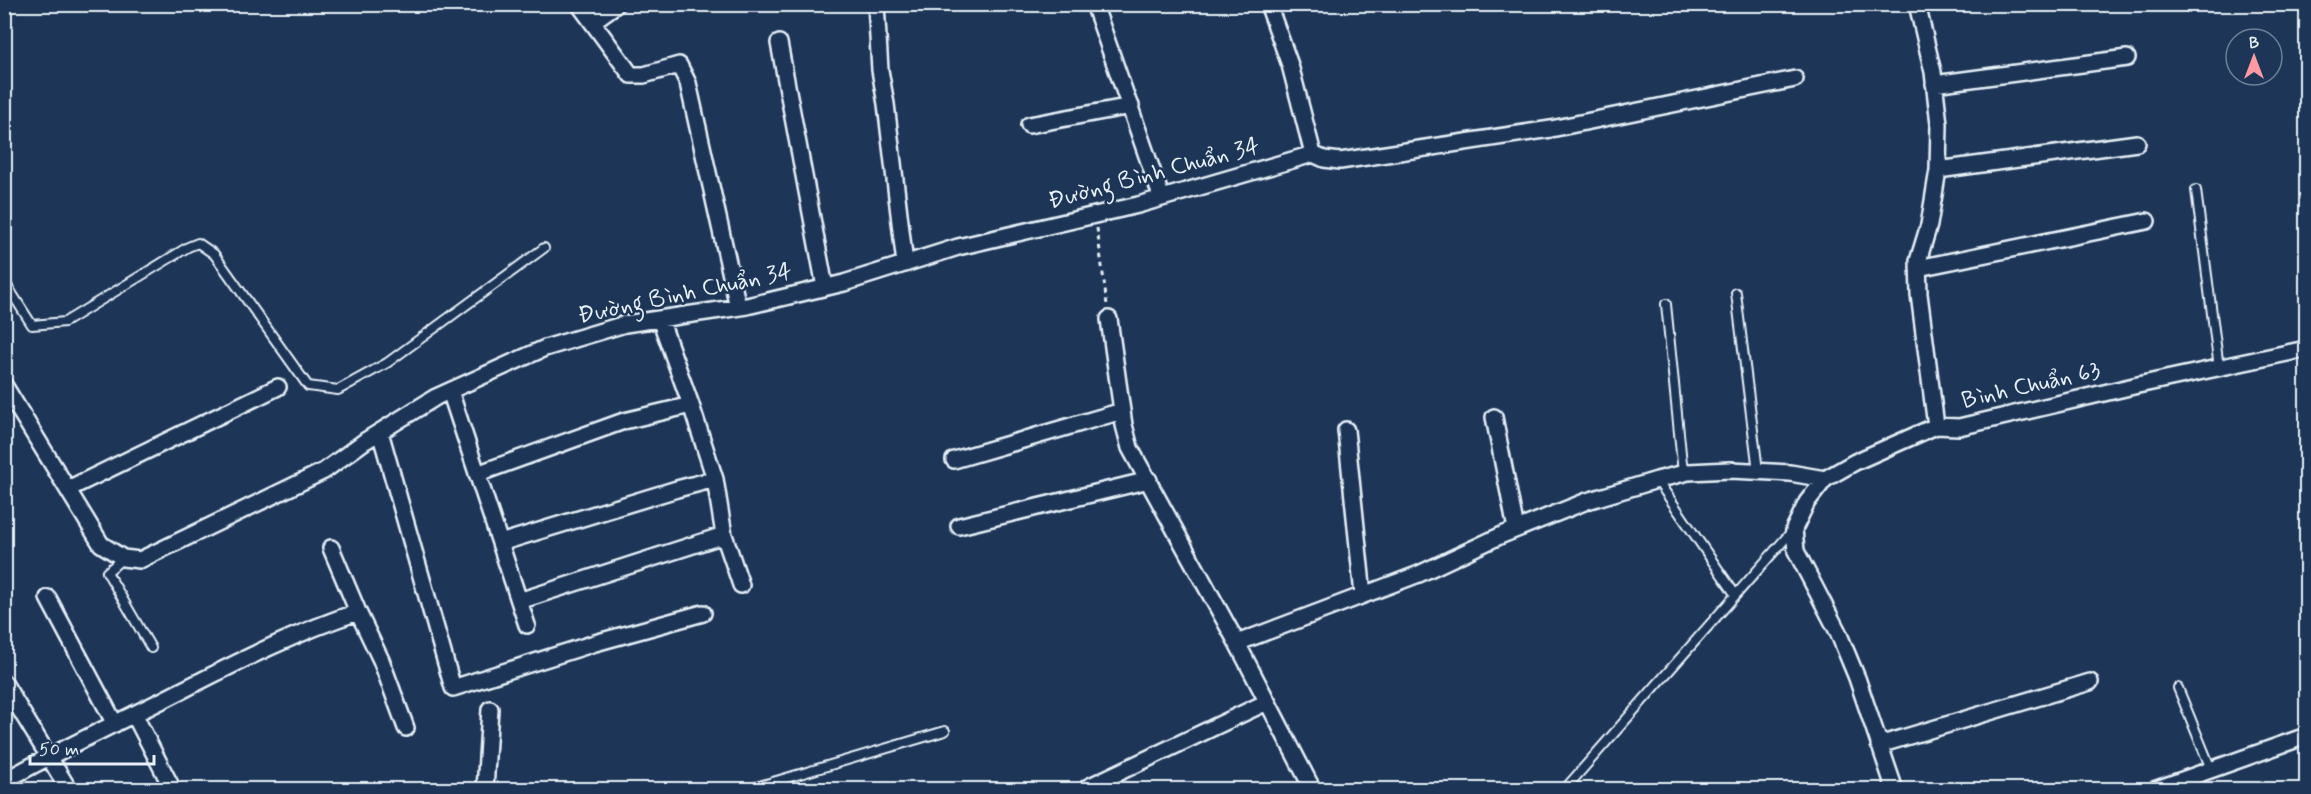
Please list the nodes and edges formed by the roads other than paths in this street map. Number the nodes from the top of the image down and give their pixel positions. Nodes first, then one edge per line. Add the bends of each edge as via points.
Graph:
1 (579, 4) edge
2 (617, 4) edge
3 (876, 4) edge
4 (1094, 4) edge
5 (1269, 4) edge
6 (1917, 4) edge
7 (592, 22) junction
8 (779, 43) dead end
9 (2127, 58) dead end
10 (2303, 69) dead end
11 (1795, 78) dead end
12 (1934, 84) junction
13 (2307, 102) edge
14 (1131, 106) junction
15 (1029, 125) dead end
16 (2137, 143) dead end
17 (1313, 154) junction
18 (1938, 170) junction
19 (2196, 190) dead end
20 (1161, 196) junction
21 (2147, 221) dead end
22 (544, 248) dead end
23 (905, 264) junction
24 (1918, 268) junction
25 (4, 281) edge
26 (825, 287) junction
27 (1736, 293) dead end
28 (1666, 304) dead end
29 (738, 307) junction
30 (660, 319) junction
31 (1109, 319) road end
32 (2307, 349) edge
33 (2218, 368) junction
34 (4, 385) edge
35 (278, 387) dead end
36 (450, 391) junction
37 (692, 405) junction
38 (1122, 411) junction
39 (1494, 417) dead end
40 (1936, 426) junction
41 (1346, 430) dead end
42 (380, 432) junction
43 (954, 459) dead end
44 (1758, 471) junction
45 (1683, 473) junction
46 (477, 474) junction
47 (715, 479) junction
48 (1825, 479) junction
49 (1149, 480) junction
50 (1657, 480) junction
51 (68, 489) junction
52 (959, 526) dead end
53 (1516, 529) junction
54 (1794, 529) junction
55 (724, 535) junction
56 (500, 543) junction
57 (331, 548) dead end
58 (123, 558) junction
59 (741, 585) dead end
60 (1735, 594) junction
61 (1363, 595) junction
62 (48, 598) dead end
63 (519, 601) junction
64 (358, 612) junction
65 (703, 613) dead end
66 (527, 625) dead end
67 (1237, 643) junction
68 (151, 648) dead end
69 (2090, 682) dead end
70 (4, 683) edge
71 (2178, 688) dead end
72 (1267, 702) junction
73 (490, 709) dead end
74 (134, 714) junction
75 (115, 724) junction
76 (406, 729) dead end
77 (945, 731) dead end
78 (2307, 736) edge
79 (1879, 745) junction
80 (51, 756) junction
81 (2211, 769) junction
82 (4, 781) edge
83 (1088, 787) dead end
84 (69, 789) edge
85 (173, 789) edge
86 (485, 789) edge
87 (746, 789) edge
88 (1313, 789) edge
89 (1564, 789) edge
90 (1895, 789) edge
91 (2154, 789) edge

1 - 7 street
2 - 7 street
3 - 23 street via 880,70
4 - 14 street
5 - 17 street
6 - 12 street, Bình Chuẩn 63
7 - 29 street via 631,75 679,65 688,83
8 - 26 street
9 - 12 street
10 - 13 lane
11 - 17 street via 1551,129 1340,161
12 - 18 street, Bình Chuẩn 63 via 1939,124
14 - 15 street
14 - 20 street
16 - 18 street
17 - 20 street, Đường Bình Chuẩn 34
18 - 24 street, Bình Chuẩn 63
19 - 33 lane
20 - 23 street, Đường Bình Chuẩn 34
21 - 24 street
22 - 25 lane via 387,363 338,390 308,386 214,254 198,243 65,322 32,325
23 - 26 street, Đường Bình Chuẩn 34
24 - 40 street, Bình Chuẩn 63
26 - 29 street, Đường Bình Chuẩn 34
27 - 44 lane
28 - 45 lane
29 - 30 street, Đường Bình Chuẩn 34
30 - 36 street, Đường Bình Chuẩn 34 via 625,324 545,348
30 - 37 street
31 - 38 street
32 - 33 street, Bình Chuẩn 63
33 - 40 street, Bình Chuẩn 63 via 1959,427
34 - 51 street
35 - 51 street
36 - 42 street, Đường Bình Chuẩn 34
36 - 46 street
37 - 46 street via 624,421
37 - 47 street
38 - 43 street
38 - 49 street via 1130,448
39 - 53 street
40 - 48 street
41 - 61 street
42 - 58 street, Đường Bình Chuẩn 34 via 324,471 231,517 140,560
42 - 65 street via 453,688
44 - 45 street
44 - 48 street
45 - 50 street
46 - 56 street
47 - 55 street
47 - 56 street
48 - 54 street
49 - 52 street
49 - 67 street
50 - 53 street via 1587,501
50 - 60 lane
51 - 58 street via 101,544
53 - 61 street
54 - 60 lane
54 - 79 street via 1796,551 1838,633
55 - 59 street
55 - 63 street
56 - 63 street
57 - 64 street
58 - 68 lane via 107,572
60 - 89 lane
61 - 67 street
62 - 75 street
63 - 66 street
64 - 74 street via 216,672
64 - 76 street via 381,660
67 - 72 street
69 - 79 street
70 - 80 street
71 - 81 lane
72 - 83 street
72 - 88 street
73 - 86 street
74 - 75 street
74 - 85 street
75 - 80 street
77 - 87 lane
78 - 81 street
79 - 90 street
80 - 82 street
80 - 84 street
81 - 91 street

